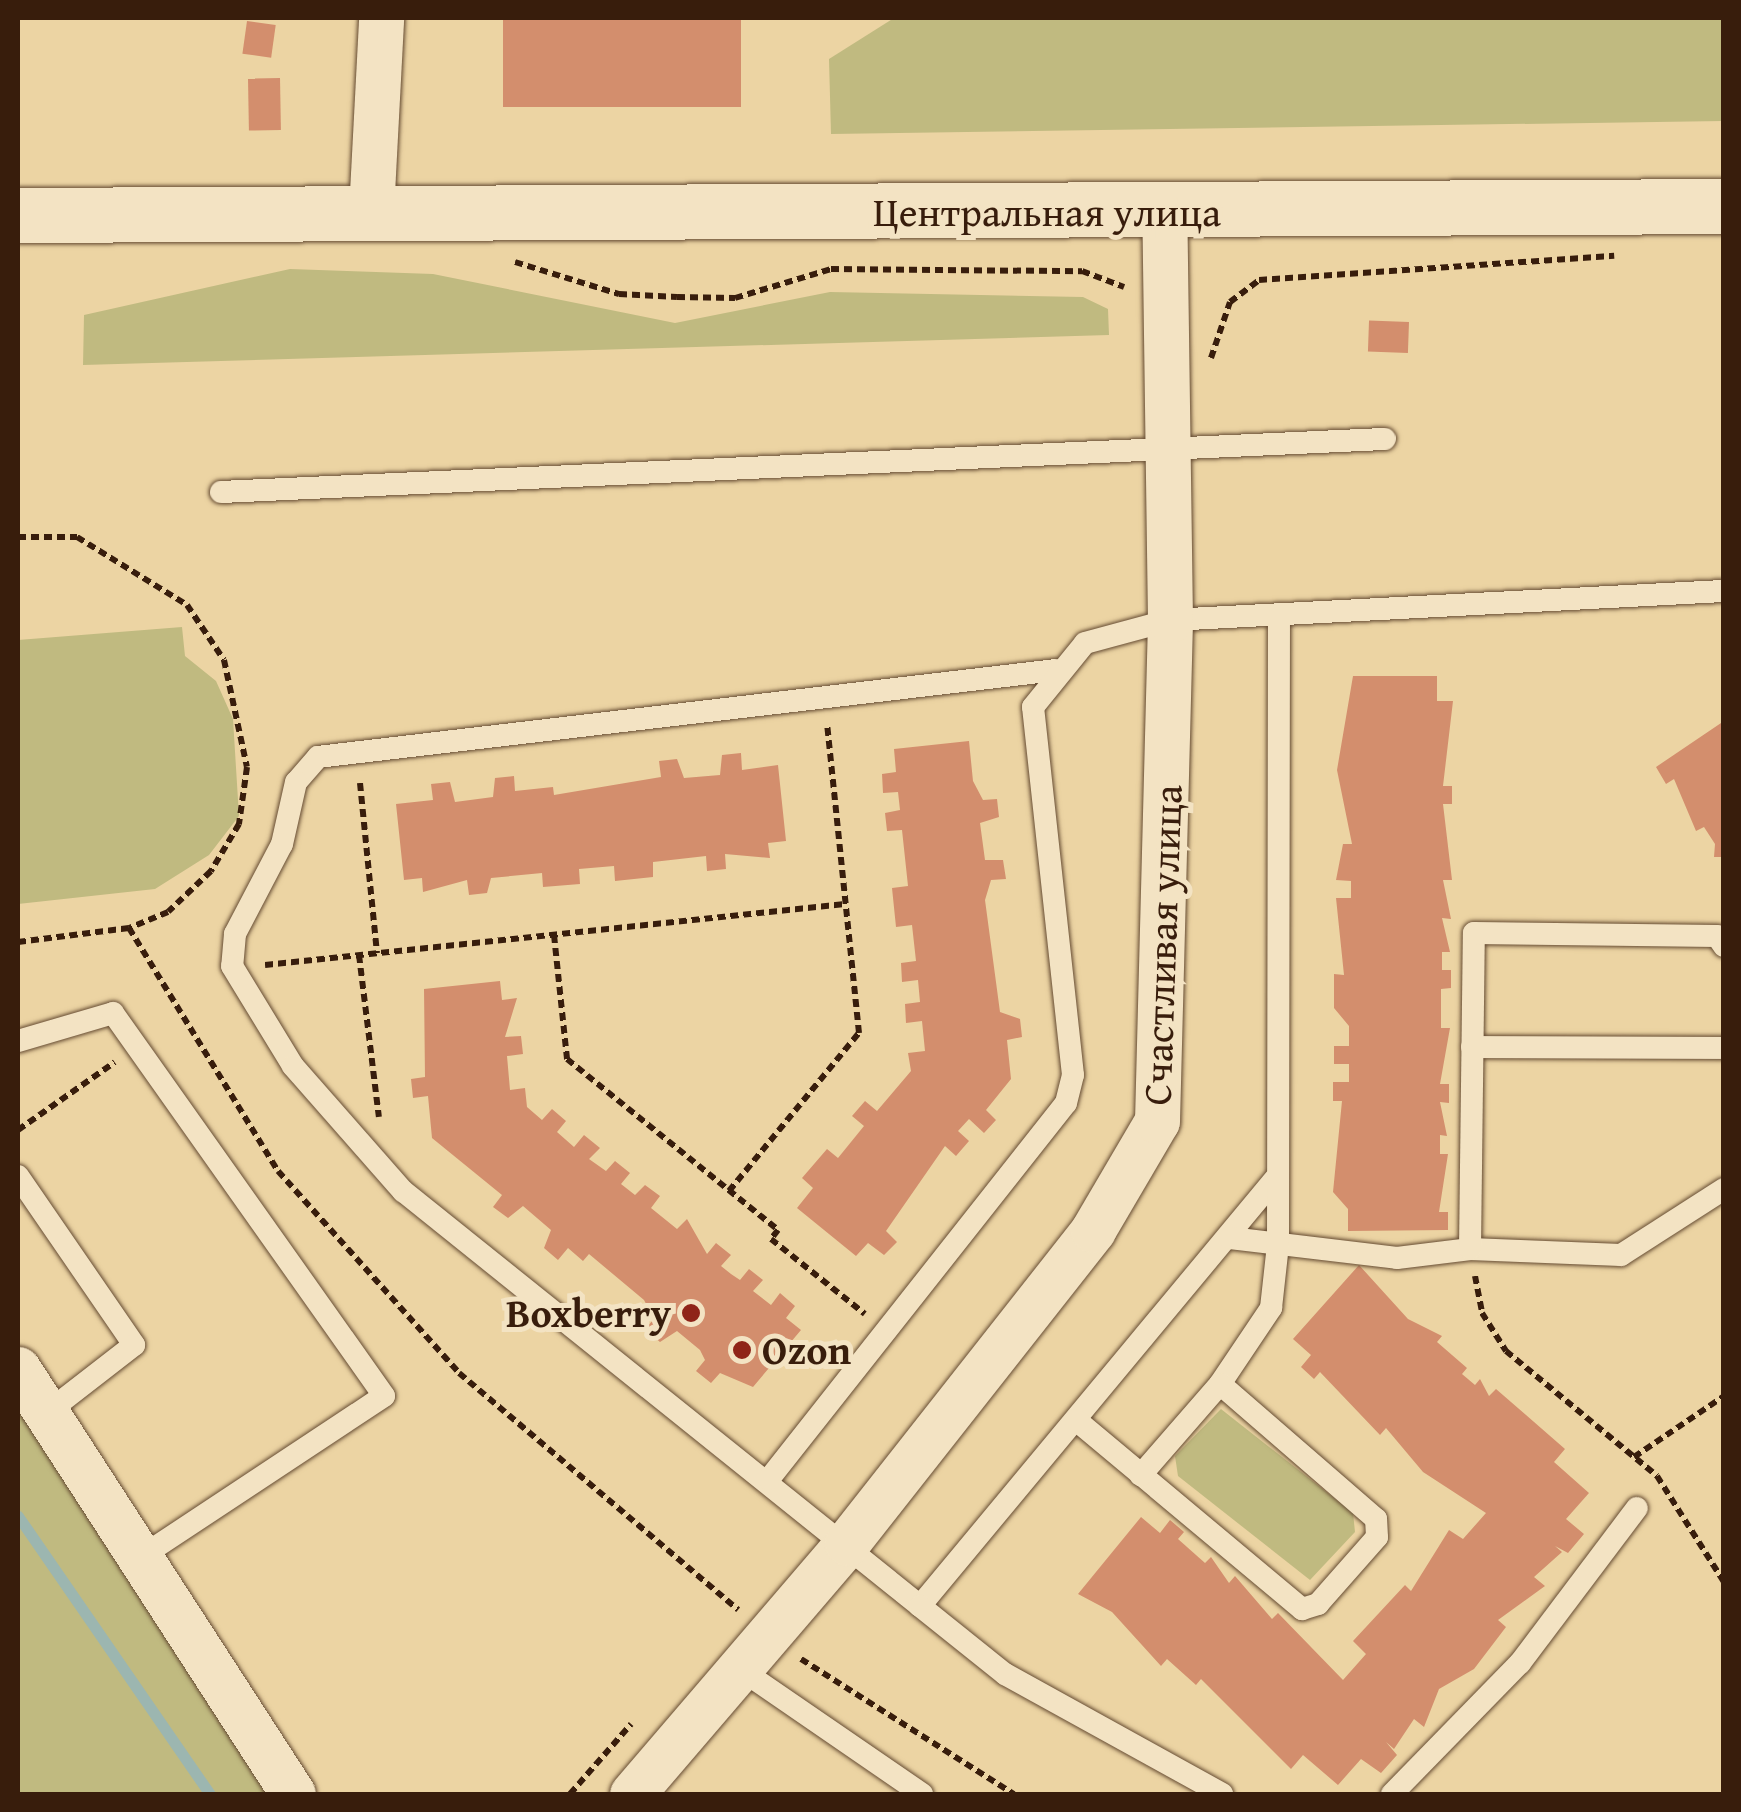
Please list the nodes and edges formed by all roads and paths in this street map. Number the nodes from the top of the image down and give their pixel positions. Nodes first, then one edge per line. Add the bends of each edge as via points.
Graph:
1 (381, 18) edge
2 (1724, 206) edge
3 (371, 212) junction
4 (1164, 212) junction
5 (18, 215) edge
6 (1635, 252) dead end
7 (494, 259) dead end
8 (1130, 294) dead end
9 (1170, 398) junction
10 (1386, 439) dead end
11 (1170, 447) junction
12 (221, 492) dead end
13 (18, 537) edge
14 (1724, 591) edge
15 (1279, 614) junction
16 (1170, 620) junction
17 (1056, 670) junction
18 (356, 747) junction
19 (830, 756) dead end
20 (846, 904) junction
21 (129, 928) junction
22 (554, 935) junction
23 (18, 942) edge
24 (1724, 946) edge
25 (377, 953) junction
26 (359, 955) junction
27 (234, 968) junction
28 (18, 1042) edge
29 (1472, 1046) junction
30 (138, 1047) junction
31 (1724, 1048) edge
32 (18, 1130) edge
33 (385, 1168) junction
34 (18, 1176) edge
35 (1274, 1180) junction
36 (1724, 1189) edge
37 (729, 1191) junction
38 (1230, 1238) junction
39 (1278, 1245) junction
40 (1470, 1250) junction
41 (834, 1289) dead end
42 (18, 1369) edge
43 (1220, 1384) junction
44 (1724, 1396) edge
45 (45, 1414) junction
46 (1076, 1420) junction
47 (1634, 1457) junction
48 (1141, 1475) junction
49 (769, 1479) junction
50 (1637, 1508) dead end
51 (848, 1542) junction
52 (135, 1561) junction
53 (1724, 1582) edge
54 (920, 1606) junction
55 (769, 1635) junction
56 (740, 1669) junction
57 (293, 1794) edge
58 (632, 1794) edge
59 (922, 1794) edge
60 (1222, 1794) edge
61 (1392, 1794) edge

1 - 3 street
2 - 4 main road, Центральная улица
3 - 4 main road, Центральная улица
3 - 5 main road, Центральная улица
4 - 9 street, Счастливая улица
6 - 9 path via 1562,267 1259,280 1216,325 1206,392
7 - 8 path via 658,296 735,298 831,269 1082,270 1118,280
9 - 11 street, Счастливая улица
10 - 11 lane
11 - 12 lane
11 - 16 street, Счастливая улица
13 - 21 path via 77,538 187,605 224,660 238,704 247,767 238,824 211,871 168,912
14 - 15 lane
15 - 16 lane
15 - 35 lane
16 - 17 lane via 1109,630
16 - 51 street, Счастливая улица via 1157,1121 1121,1193
17 - 18 lane
17 - 49 lane via 1033,707 1073,1075 1066,1103
18 - 25 path
18 - 27 lane via 318,756 296,782 282,844 235,934
19 - 20 path
20 - 22 path
20 - 37 path via 858,1033
21 - 23 path
21 - 55 path via 278,1171 459,1373
22 - 25 path
22 - 37 path via 567,1059
24 - 29 lane via 1717,936 1474,933
25 - 26 path
26 - 27 path
26 - 33 path
27 - 33 lane via 293,1066
28 - 30 lane via 114,1013
29 - 31 lane
29 - 40 lane
30 - 32 path
30 - 52 lane via 384,1396
33 - 49 lane
34 - 45 lane via 134,1345
35 - 38 lane
35 - 39 lane
36 - 40 lane via 1622,1255
37 - 41 path
38 - 39 lane
38 - 46 lane
39 - 40 lane via 1397,1258
39 - 43 lane via 1272,1308
40 - 47 path via 1482,1313 1506,1351
42 - 45 street
43 - 48 lane
43 - 48 lane via 1376,1520 1377,1536 1318,1604 1302,1609
44 - 47 path
45 - 52 street
46 - 48 lane
46 - 54 lane
47 - 53 path via 1657,1476
49 - 51 lane
50 - 61 lane via 1520,1663
51 - 54 lane
51 - 55 street, Счастливая улица
52 - 57 street
54 - 60 lane via 1004,1674
55 - 56 street, Счастливая улица
56 - 58 street, Счастливая улица
56 - 59 lane

